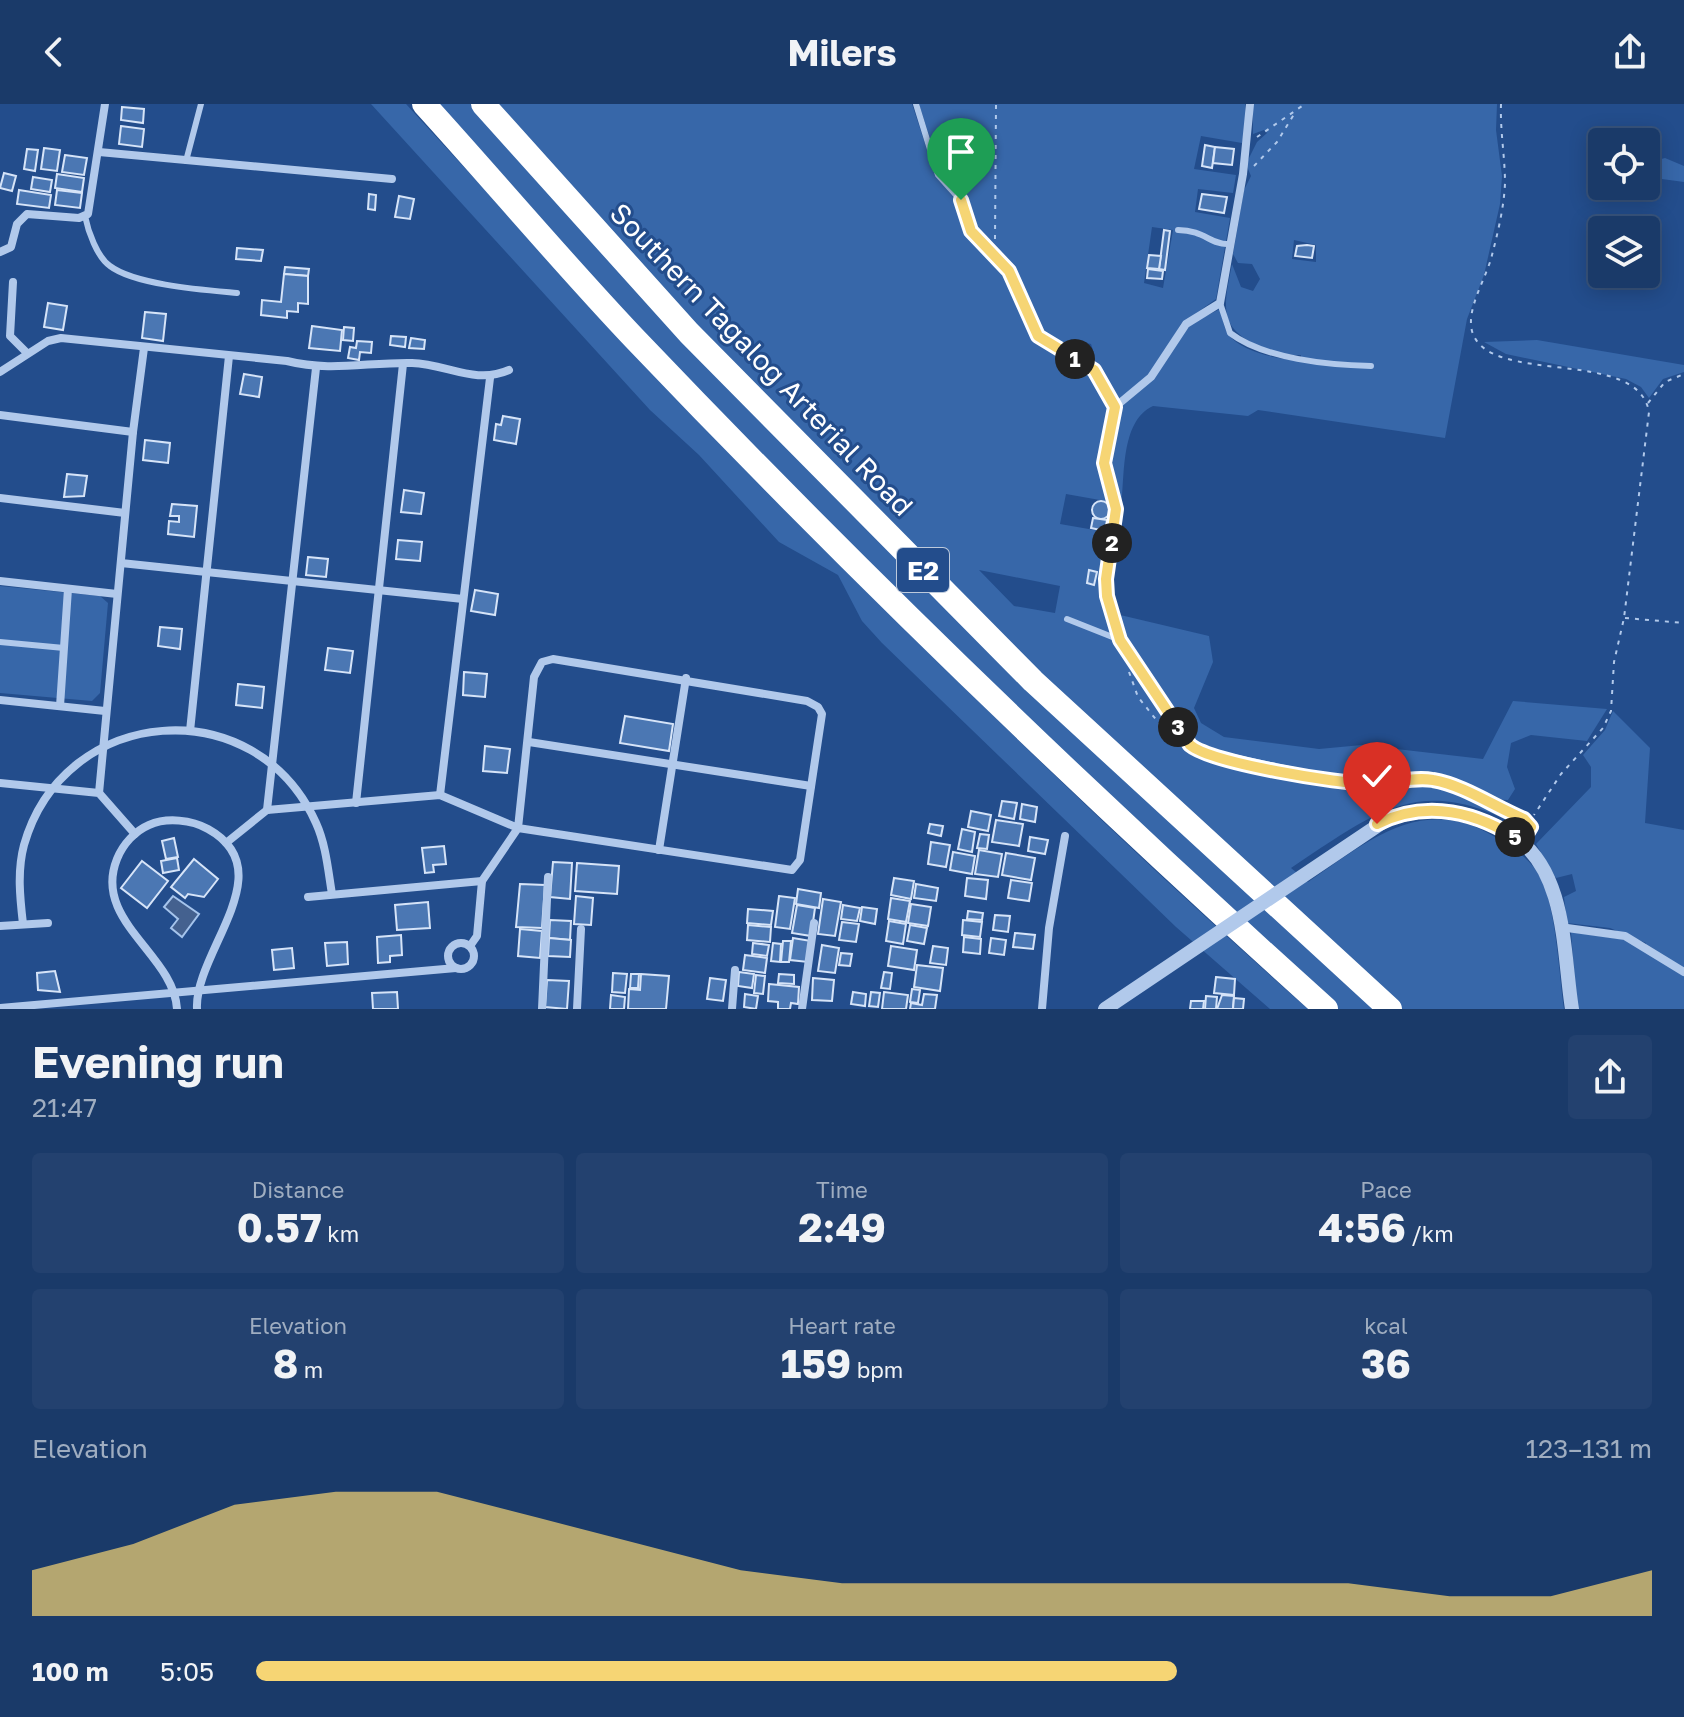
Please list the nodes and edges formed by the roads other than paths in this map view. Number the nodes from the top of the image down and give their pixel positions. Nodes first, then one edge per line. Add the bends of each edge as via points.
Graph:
1 (105, 104) edge
2 (201, 104) edge
3 (424, 104) edge
4 (483, 104) edge
5 (916, 104) edge
6 (1250, 104) edge
7 (99, 152) junction
8 (186, 161) junction
9 (392, 179) dead end
10 (85, 216) junction
11 (1178, 230) dead end
12 (1228, 244) junction
13 (0, 252) edge
14 (999, 256) joint
15 (13, 282) dead end
16 (237, 293) dead end
17 (1220, 303) junction
18 (144, 348) junction
19 (27, 353) junction
20 (229, 356) junction
21 (403, 364) junction
22 (1371, 366) dead end
23 (316, 368) junction
24 (509, 370) dead end
25 (0, 372) edge
26 (490, 378) junction
27 (1115, 407) junction
28 (0, 415) edge
29 (133, 432) junction
30 (0, 498) edge
31 (125, 513) junction
32 (121, 563) junction
33 (206, 571) junction
34 (294, 579) junction
35 (0, 581) edge
36 (68, 589) junction
37 (379, 589) junction
38 (117, 594) junction
39 (463, 599) junction
40 (1067, 619) dead end
41 (1120, 640) junction
42 (0, 642) edge
43 (64, 648) junction
44 (686, 678) junction
45 (0, 700) edge
46 (60, 706) junction
47 (105, 711) junction
48 (190, 731) junction
49 (529, 742) junction
50 (105, 744) junction
51 (673, 762) junction
52 (274, 766) junction
53 (0, 783) edge
54 (811, 786) junction
55 (56, 787) junction
56 (99, 793) junction
57 (440, 795) junction
58 (356, 803) junction
59 (309, 808) junction
60 (267, 810) junction
61 (518, 828) junction
62 (135, 834) junction
63 (1065, 836) dead end
64 (1518, 840) junction
65 (226, 843) junction
66 (659, 850) junction
67 (548, 877) dead end
68 (482, 881) junction
69 (332, 894) junction
70 (308, 897) dead end
71 (48, 923) dead end
72 (814, 923) dead end
73 (23, 924) junction
74 (0, 926) edge
75 (1560, 927) junction
76 (581, 929) dead end
77 (470, 946) junction
78 (456, 968) junction
79 (735, 970) dead end
80 (1684, 972) edge
81 (196, 988) junction
82 (176, 990) junction
83 (0, 1008) edge
84 (177, 1009) edge
85 (197, 1009) edge
86 (542, 1009) edge
87 (577, 1009) edge
88 (732, 1009) edge
89 (802, 1009) edge
90 (1042, 1009) edge
91 (1105, 1009) edge
92 (1326, 1009) edge
93 (1390, 1009) edge
94 (1572, 1009) edge

1 - 7 street
2 - 8 lane
3 - 92 highway, E2 via 631,335 895,603 1089,793
4 - 93 highway, Southern Tagalog Arterial Road / E2 via 689,333 1033,681
5 - 14 lane via 938,175 964,204 971,231
6 - 12 street via 1249,139
7 - 8 street
7 - 10 street via 92,203
8 - 9 street
10 - 13 street via 25,215 11,247
10 - 16 lane via 111,267 176,286
11 - 12 lane via 1202,232 1216,244
12 - 17 street
14 - 27 street via 1038,336 1094,370
15 - 19 street via 10,336
17 - 22 lane via 1230,333 1262,350 1280,357
17 - 27 street via 1186,324 1151,377
18 - 19 street via 61,338
18 - 20 street
18 - 29 street
19 - 25 street
20 - 23 street
20 - 33 street
21 - 23 street
21 - 26 street
21 - 37 street
23 - 34 street
24 - 26 street
26 - 39 street
27 - 41 street via 1104,463 1116,509 1106,579
28 - 29 street
29 - 31 street
30 - 31 street
31 - 32 street
32 - 33 street
32 - 38 street
33 - 34 street
33 - 48 street
34 - 37 street
34 - 52 street
35 - 36 street
36 - 38 street
36 - 43 street
37 - 39 street
37 - 58 street
38 - 47 street
39 - 57 street
40 - 41 lane
41 - 64 street via 1184,737 1200,751 1350,783 1439,781 1530,823 1530,830
42 - 43 lane
43 - 46 street
44 - 49 street via 553,659 542,662 534,677
44 - 51 street
44 - 54 street via 818,707 822,720
45 - 46 street
46 - 47 street
47 - 50 street
48 - 50 street via 135,733
48 - 52 street via 234,741
49 - 51 street
49 - 61 street
50 - 55 street
50 - 56 street
51 - 54 street
51 - 66 street
52 - 59 street
52 - 60 street
53 - 55 street
54 - 66 street via 800,860 792,870
55 - 56 street
55 - 73 street via 23,848
56 - 62 street
57 - 58 street
57 - 61 street
58 - 59 street
59 - 60 street
59 - 69 street via 325,848
60 - 65 street
61 - 66 street
61 - 68 street
62 - 65 street via 159,822 186,821
62 - 82 street via 118,856 113,895
63 - 90 street
64 - 75 street via 1550,880
64 - 91 street, bridge via 1454,811 1413,812 1386,820
65 - 81 street via 236,865 239,892
67 - 86 street
68 - 69 street
68 - 77 street via 477,936
69 - 70 street
71 - 73 street
72 - 89 street
73 - 74 street
75 - 80 street via 1625,936
75 - 94 street
76 - 87 street
77 - 78 street via 474,961
77 - 78 street via 458,943 449,950
78 - 81 street
79 - 88 street
81 - 82 street
81 - 85 street
82 - 83 street
82 - 84 street

